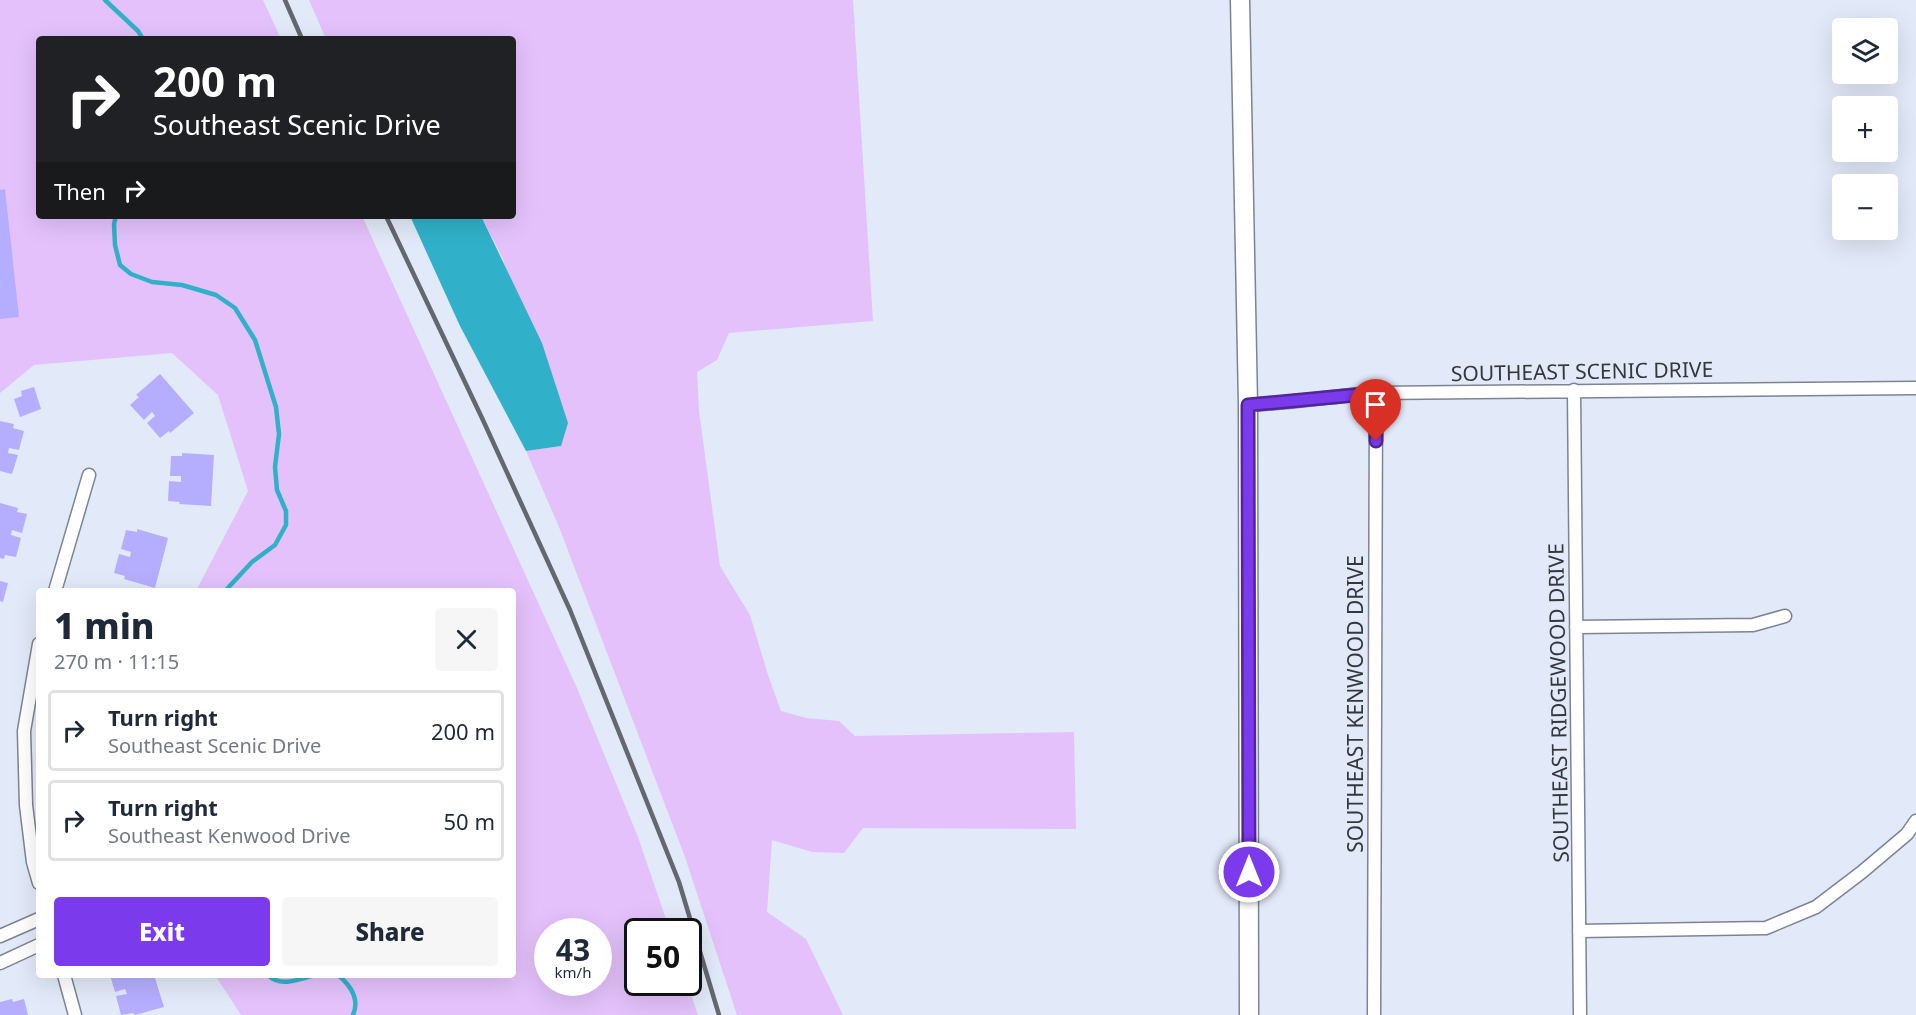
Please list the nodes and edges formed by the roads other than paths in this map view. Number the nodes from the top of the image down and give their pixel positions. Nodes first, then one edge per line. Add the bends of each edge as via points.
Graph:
1 (1240, 0) edge
2 (1916, 388) edge
3 (1574, 390) junction
4 (1376, 393) junction
5 (1248, 405) junction
6 (88, 475) dead end
7 (56, 588) edge
8 (1785, 616) dead end
9 (1576, 627) junction
10 (36, 661) edge
11 (1916, 822) edge
12 (36, 872) edge
13 (36, 920) edge
14 (1580, 931) junction
15 (0, 936) edge
16 (36, 946) edge
17 (0, 963) edge
18 (65, 978) edge
19 (75, 1015) edge
20 (1249, 1015) edge
21 (1374, 1015) edge
22 (1580, 1015) edge

1 - 5 main road
2 - 3 street, SOUTHEAST SCENIC DRIVE
3 - 4 street, SOUTHEAST SCENIC DRIVE
3 - 9 street, SOUTHEAST RIDGEWOOD DRIVE
4 - 5 street, SOUTHEAST SCENIC DRIVE
4 - 21 street, SOUTHEAST KENWOOD DRIVE
5 - 20 main road
6 - 7 street
8 - 9 street via 1753,625
9 - 14 street, SOUTHEAST RIDGEWOOD DRIVE
10 - 12 street via 24,731 26,804
11 - 14 street via 1871,865 1816,907 1766,928
13 - 15 street
14 - 22 street, SOUTHEAST RIDGEWOOD DRIVE
16 - 17 street
18 - 19 street

